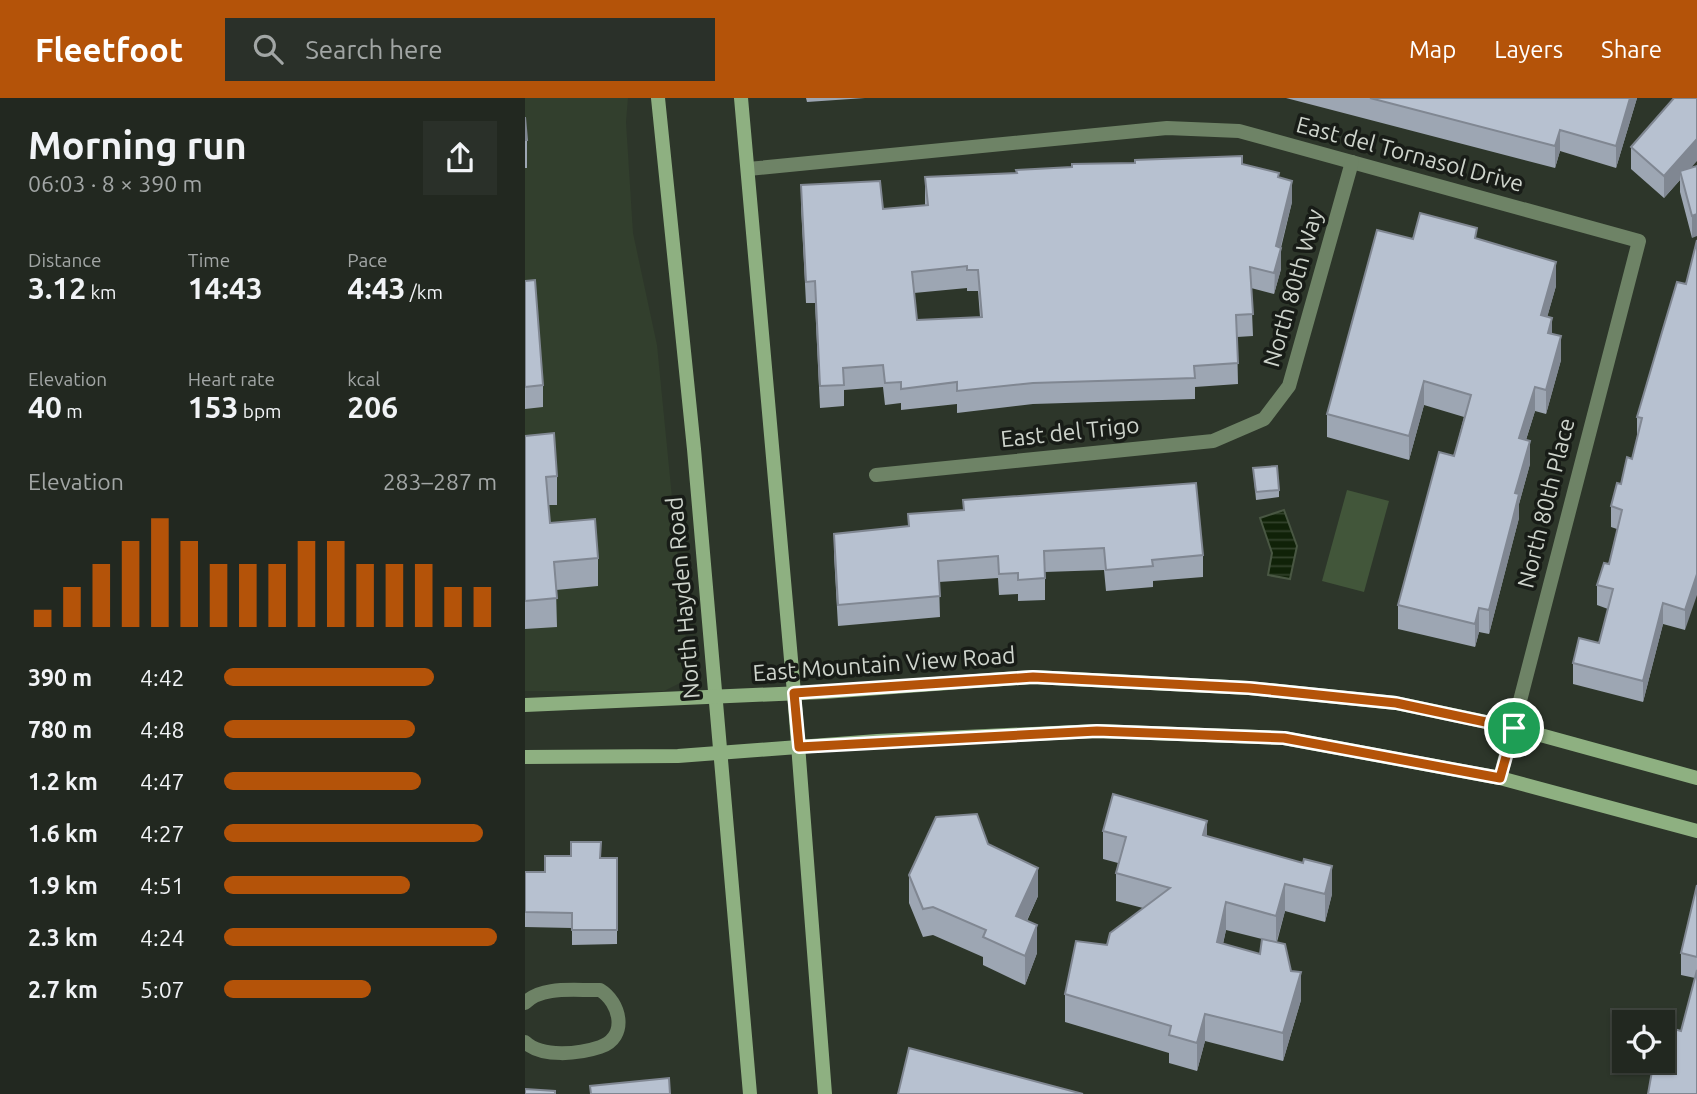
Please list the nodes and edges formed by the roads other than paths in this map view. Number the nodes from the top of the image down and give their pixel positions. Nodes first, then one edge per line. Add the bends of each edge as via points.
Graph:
1 (658, 98) edge
2 (741, 98) edge
3 (1352, 162) junction
4 (748, 169) junction
5 (1639, 241) joint
6 (1264, 419) joint
7 (876, 475) dead end
8 (794, 693) junction
9 (713, 698) junction
10 (525, 705) edge
11 (1514, 728) junction
12 (799, 747) junction
13 (720, 754) junction
14 (525, 757) edge
15 (1500, 778) junction
16 (1697, 778) edge
17 (1697, 831) edge
18 (525, 1003) edge
19 (525, 1042) edge
20 (750, 1094) edge
21 (825, 1094) edge

1 - 9 main road, North Hayden Road via 693,436
2 - 4 main road
3 - 4 street, East del Tornasol Drive via 1239,131 1167,128
3 - 5 street, East del Tornasol Drive
3 - 6 street, North 80th Way via 1289,386
4 - 8 main road
5 - 11 street, North 80th Place
6 - 7 street, East del Trigo via 1213,441
8 - 9 main road, East Mountain View Road
8 - 11 main road, East Mountain View Road via 1033,677 1249,688 1383,701
8 - 12 main road
9 - 10 main road, East Mountain View Road
9 - 13 main road, North Hayden Road
11 - 15 street, North 80th Place
11 - 16 main road, East Mountain View Road
12 - 13 main road
12 - 15 main road via 1097,731 1284,738
12 - 21 main road
13 - 14 main road
13 - 20 main road, North Hayden Road
15 - 17 main road
18 - 19 street via 548,992 600,990 614,1002 619,1019 614,1034 600,1047 548,1053

